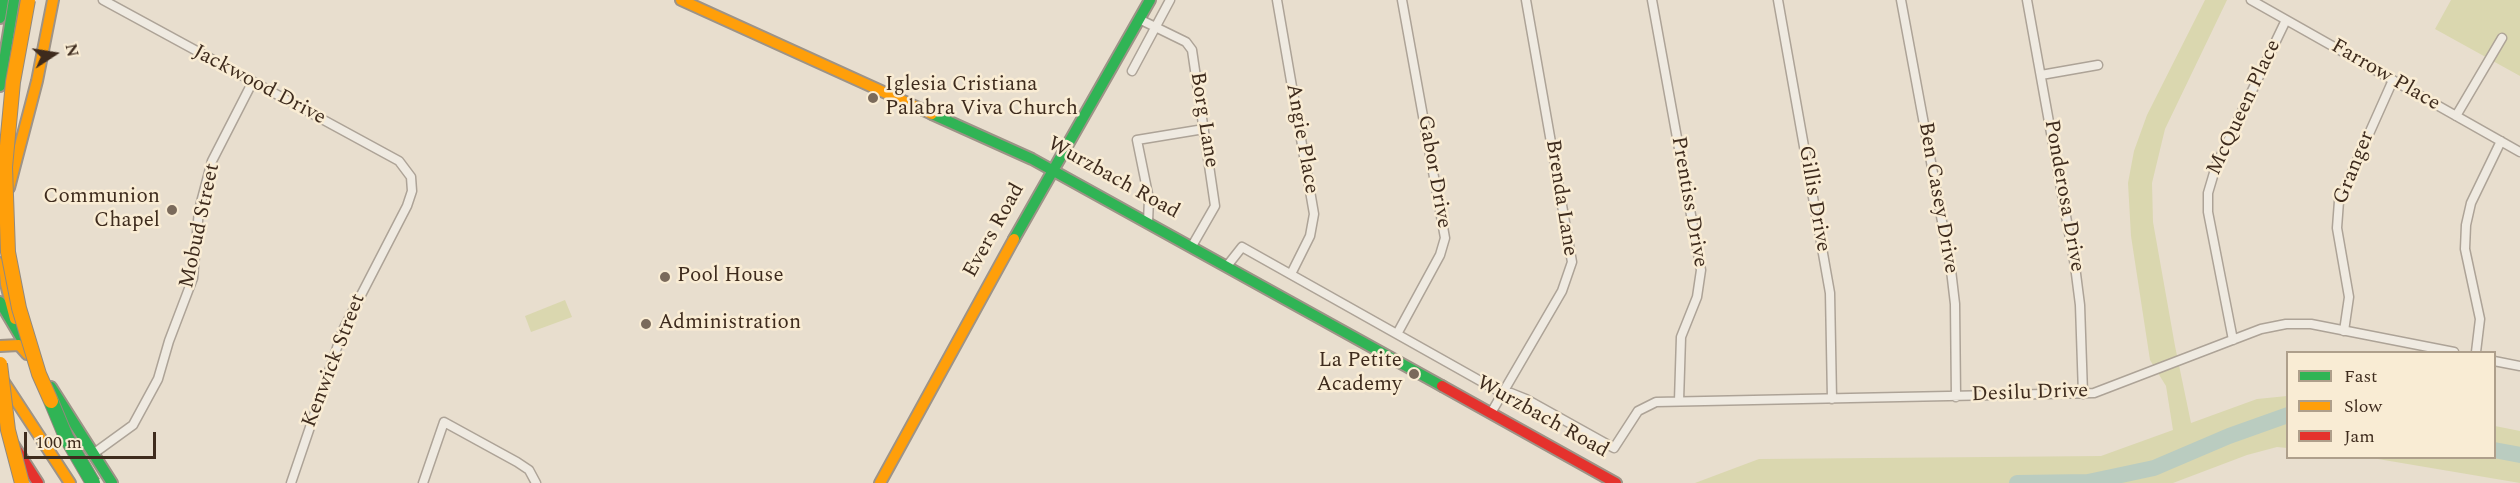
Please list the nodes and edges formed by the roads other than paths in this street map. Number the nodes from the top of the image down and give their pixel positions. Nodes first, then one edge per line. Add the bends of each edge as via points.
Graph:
1 (3, 0) edge
2 (14, 0) edge
3 (28, 0) edge
4 (53, 0) edge
5 (103, 0) edge
6 (681, 0) edge
7 (1150, 0) edge
8 (1170, 0) edge
9 (1277, 0) edge
10 (1402, 0) edge
11 (1526, 0) edge
12 (1652, 0) edge
13 (1778, 0) edge
14 (1901, 0) edge
15 (2027, 0) edge
16 (2251, 0) edge
17 (0, 18) edge
18 (1138, 19) junction
19 (2286, 20) junction
20 (1155, 28) junction
21 (2502, 38) dead end
22 (2098, 65) dead end
23 (1131, 71) dead end
24 (2041, 75) junction
25 (2393, 80) junction
26 (252, 83) junction
27 (0, 86) edge
28 (2456, 116) junction
29 (1204, 129) junction
30 (2501, 141) junction
31 (2520, 152) edge
32 (1052, 170) junction
33 (411, 177) joint
34 (1, 216) edge
35 (1148, 222) junction
36 (1192, 246) junction
37 (1227, 266) junction
38 (1291, 274) junction
39 (0, 302) edge
40 (2344, 331) junction
41 (1397, 334) junction
42 (2233, 340) junction
43 (24, 342) junction
44 (0, 346) edge
45 (2449, 351) edge
46 (2476, 351) edge
47 (2496, 361) edge
48 (0, 364) edge
49 (37, 365) junction
50 (2520, 366) edge
51 (2, 379) edge
52 (1503, 393) junction
53 (2083, 394) junction
54 (1956, 397) junction
55 (1832, 399) junction
56 (1679, 401) junction
57 (1491, 413) junction
58 (0, 424) edge
59 (1614, 448) joint
60 (93, 454) junction
61 (22, 483) edge
62 (38, 483) edge
63 (70, 483) edge
64 (93, 483) edge
65 (112, 483) edge
66 (291, 483) edge
67 (423, 483) edge
68 (536, 483) edge
69 (880, 483) edge
70 (1616, 483) edge

1 - 17 main road
2 - 27 main road
3 - 64 main road, bridge via 13,82 5,167 8,252 27,339 43,385 66,437
4 - 34 main road via 37,81
5 - 26 street, Jackwood Drive
6 - 32 main road, Wurzbach Road
7 - 18 main road, Evers Road
8 - 20 street
9 - 38 street, Angie Place via 1314,214 1310,236
10 - 41 street, Gabor Drive via 1445,238 1440,255
11 - 52 street, Brenda Lane via 1572,262 1562,291
12 - 56 street, Prentiss Drive via 1701,270 1697,297 1681,337
13 - 55 street, Gillis Drive via 1830,293
14 - 54 street, Ben Casey Drive via 1951,270
15 - 24 street, Ponderosa Drive
16 - 19 street, Farrow Place
18 - 20 street, Borg Lane
18 - 32 main road, Evers Road
19 - 25 street, Farrow Place
19 - 42 street, McQueen Place via 2216,166 2208,193 2208,212
20 - 23 street
20 - 29 street, Borg Lane via 1186,42 1192,50
21 - 28 street
22 - 24 street
24 - 53 street, Ponderosa Drive via 2075,266
25 - 28 street, Farrow Place
25 - 40 street, Granger via 2339,201 2337,228 2349,297
26 - 33 street, Jackwood Drive via 399,161
26 - 60 street, Mobud Street via 212,161 199,210 193,278 159,379 133,424
28 - 30 street, Farrow Place
29 - 35 street via 1137,140 1149,199
29 - 36 street, Borg Lane via 1215,206
30 - 31 street, Farrow Place
30 - 46 street via 2471,203 2466,225 2465,249 2480,319
32 - 35 main road, Wurzbach Road
32 - 69 main road, Evers Road
33 - 66 street, Kenwick Street via 407,206 343,330
34 - 43 main road via 6,284
35 - 36 main road, Wurzbach Road
36 - 37 main road, Wurzbach Road
37 - 38 street, Wurzbach Road via 1242,247
37 - 57 main road, Wurzbach Road
38 - 41 street, Wurzbach Road
39 - 43 main road
40 - 42 street, Desilu Drive via 2286,324
40 - 45 street, Desilu Drive
41 - 52 street, Wurzbach Road
42 - 53 street, Desilu Drive via 2112,388
43 - 49 main road
44 - 49 main road via 19,345
47 - 50 street
48 - 61 main road, bridge via 8,430
49 - 60 main road
51 - 63 main road
52 - 57 street, Brenda Lane
52 - 59 street, Wurzbach Road via 1526,399
53 - 54 street, Desilu Drive
54 - 55 street, Desilu Drive
55 - 56 street, Desilu Drive
56 - 59 street, Desilu Drive via 1656,402 1638,411
57 - 70 main road, Wurzbach Road
58 - 62 main road
60 - 65 main road
67 - 68 street via 444,422 518,462 529,470

